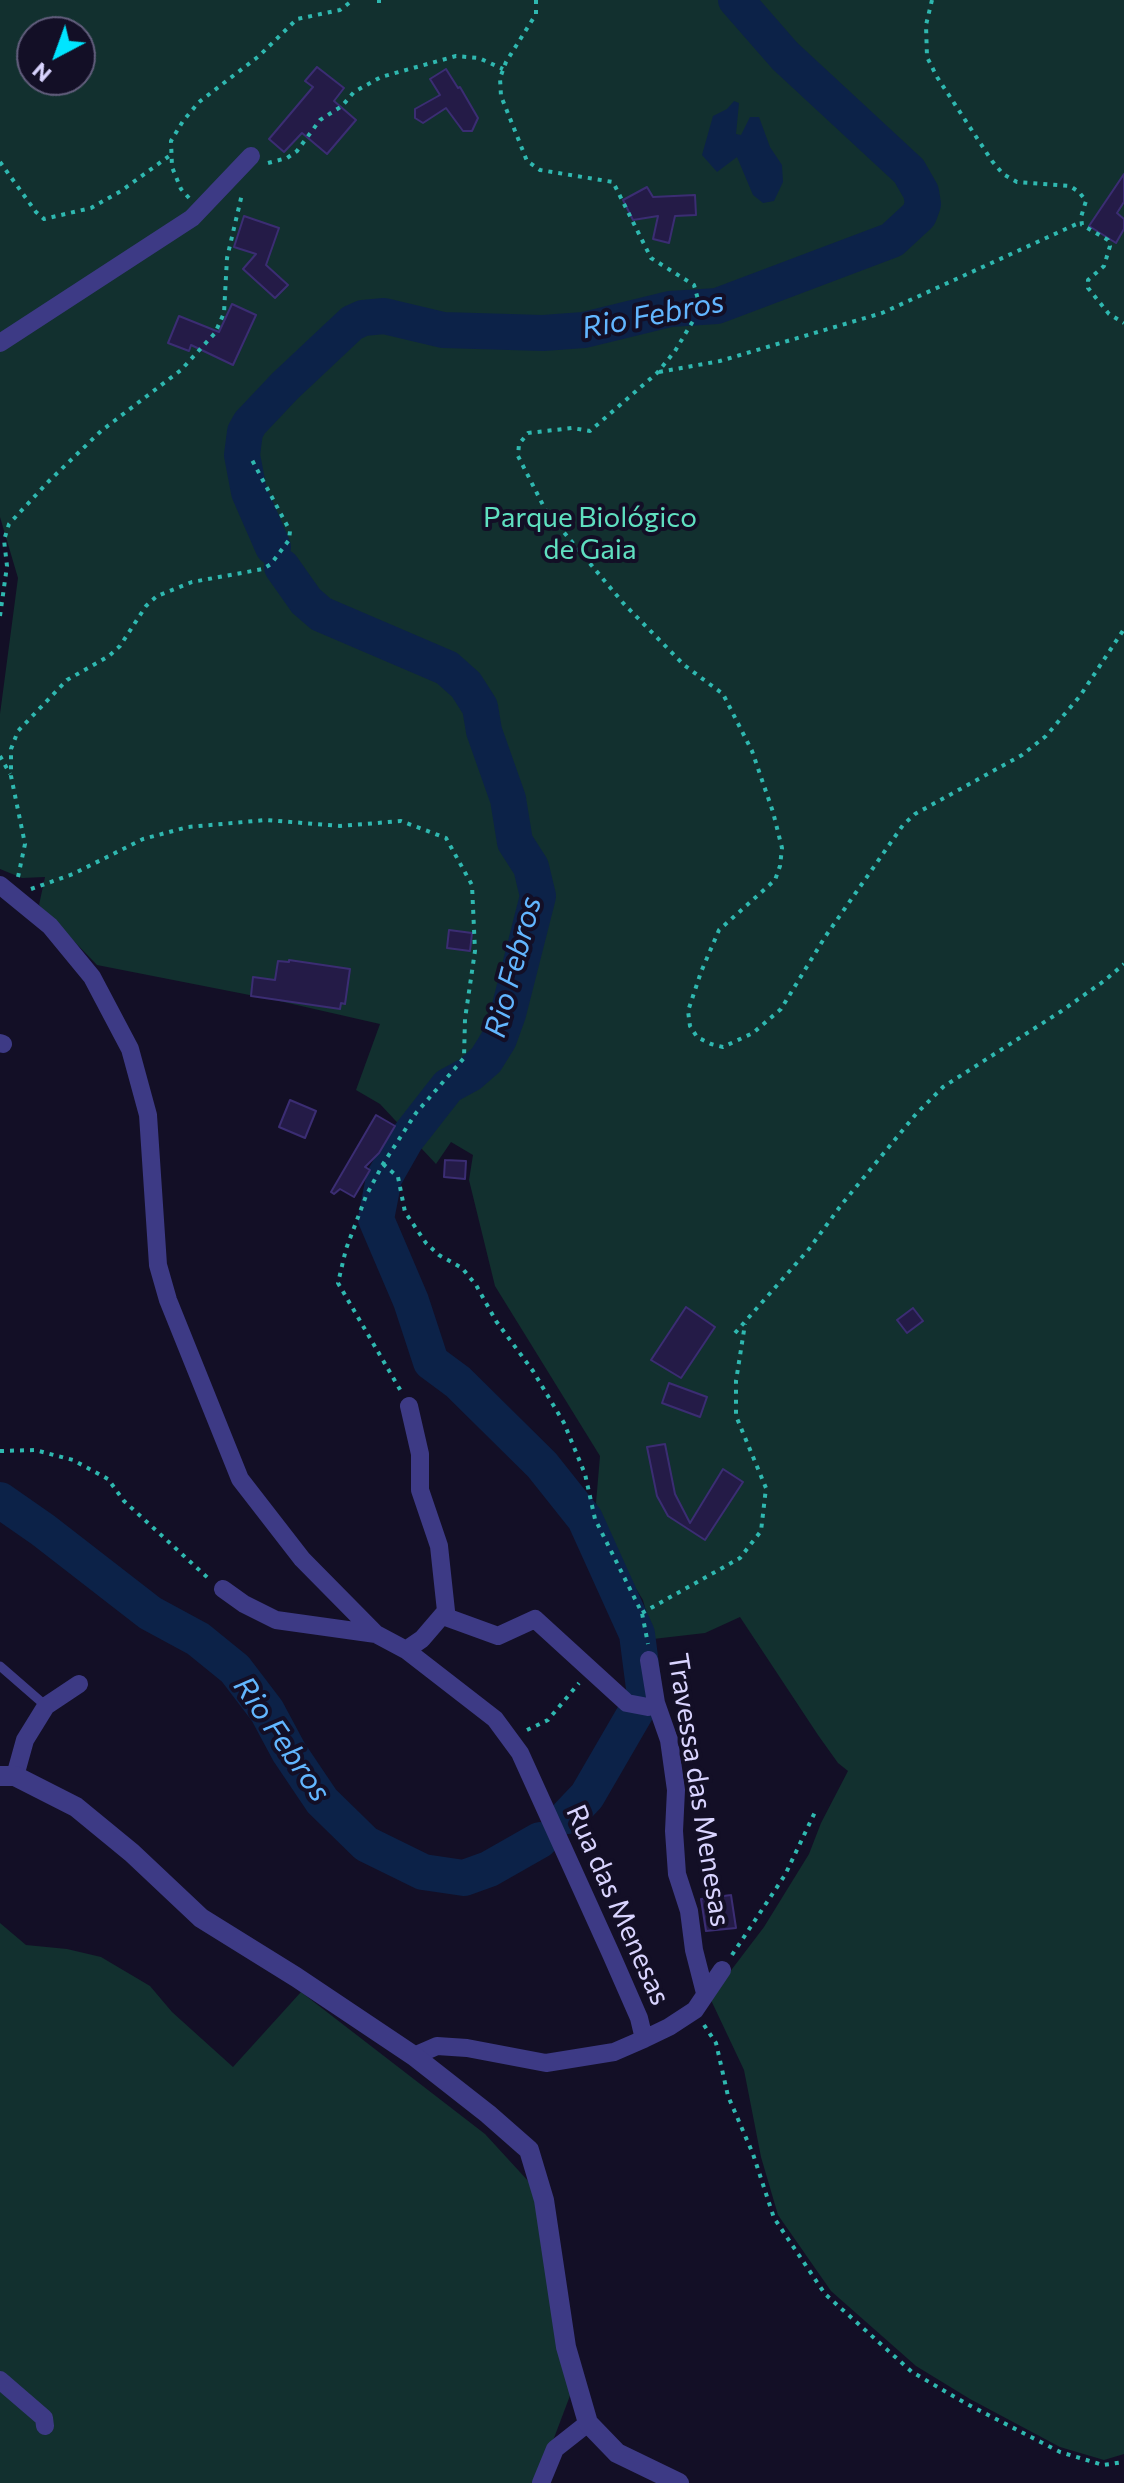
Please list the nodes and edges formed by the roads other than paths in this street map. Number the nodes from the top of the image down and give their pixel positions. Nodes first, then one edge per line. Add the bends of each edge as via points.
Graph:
1 (251, 156) road end
2 (0, 343) edge
3 (7, 890) edge
4 (409, 1406) road end
5 (223, 1589) road end
6 (443, 1616) junction
7 (376, 1634) junction
8 (406, 1650) junction
9 (649, 1660) road end
10 (0, 1666) edge
11 (79, 1684) dead end
12 (652, 1705) junction
13 (46, 1706) junction
14 (8, 1776) edge
15 (722, 1970) road end
16 (705, 1993) junction
17 (644, 2039) junction
18 (414, 2056) junction
19 (0, 2380) edge
20 (588, 2423) junction
21 (45, 2426) dead end
22 (541, 2483) edge
23 (679, 2483) edge

1 - 2 street via 192,218
3 - 7 street via 50,926 92,977 130,1049 148,1115 164,1289 240,1479 302,1559
4 - 6 street via 420,1454 420,1490 439,1546
5 - 7 street via 276,1620
6 - 8 street
6 - 12 street via 498,1636 535,1619 627,1703
7 - 8 street, Rua das Menesas
8 - 17 street, Rua das Menesas via 495,1719 520,1753
9 - 12 street, Travessa das Menesas
10 - 13 lane
11 - 13 street
12 - 16 street, Travessa das Menesas via 669,1740 676,1790 677,1874
13 - 14 street
14 - 18 street via 76,1807 201,1918
15 - 16 street
16 - 17 street via 695,2010
17 - 18 street, Rua das Menesas via 614,2052 546,2063 437,2046
18 - 20 street via 529,2150 544,2200 566,2347
19 - 21 street via 44,2418
20 - 22 street via 555,2449
20 - 23 street via 617,2453

